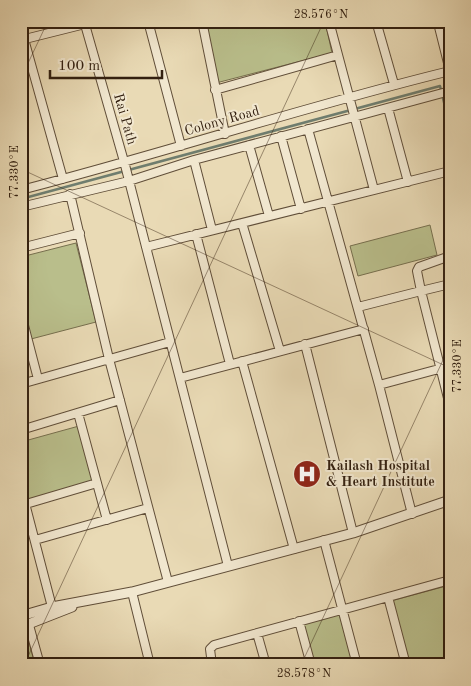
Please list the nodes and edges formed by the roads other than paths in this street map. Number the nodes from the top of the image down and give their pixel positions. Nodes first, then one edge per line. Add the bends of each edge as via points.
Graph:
1 (148, 21) edge
2 (202, 21) edge
3 (329, 21) edge
4 (376, 21) edge
5 (438, 21) edge
6 (447, 21) edge
7 (84, 23) edge
8 (450, 32) edge
9 (23, 40) edge
10 (338, 55) junction
11 (450, 70) edge
12 (394, 84) junction
13 (215, 90) junction
14 (449, 91) edge
15 (350, 98) junction
16 (388, 108) junction
17 (355, 115) junction
18 (308, 129) junction
19 (225, 134) junction
20 (281, 136) junction
21 (250, 144) junction
22 (181, 146) junction
23 (194, 160) junction
24 (125, 166) junction
25 (450, 171) edge
26 (63, 179) junction
27 (129, 180) junction
28 (408, 182) junction
29 (21, 190) edge
30 (374, 190) junction
31 (70, 194) junction
32 (328, 202) junction
33 (21, 206) edge
34 (301, 208) junction
35 (269, 216) junction
36 (242, 223) junction
37 (212, 230) junction
38 (80, 233) junction
39 (196, 234) junction
40 (146, 246) junction
41 (21, 248) edge
42 (450, 256) edge
43 (450, 284) edge
44 (421, 291) junction
45 (358, 307) junction
46 (21, 314) edge
47 (364, 329) junction
48 (170, 342) junction
49 (305, 344) junction
50 (280, 351) junction
51 (109, 359) junction
52 (242, 361) junction
53 (230, 364) junction
54 (450, 366) edge
55 (441, 368) junction
56 (180, 378) junction
57 (38, 379) junction
58 (21, 384) edge
59 (379, 385) junction
60 (120, 400) junction
61 (450, 406) edge
62 (78, 412) junction
63 (21, 430) edge
64 (97, 483) junction
65 (21, 488) edge
66 (450, 500) edge
67 (26, 504) junction
68 (450, 506) edge
69 (148, 508) junction
70 (412, 514) junction
71 (107, 520) junction
72 (352, 533) junction
73 (35, 540) junction
74 (324, 540) junction
75 (294, 548) junction
76 (228, 566) junction
77 (450, 580) edge
78 (168, 582) junction
79 (132, 592) junction
80 (388, 597) junction
81 (81, 603) junction
82 (52, 607) junction
83 (341, 610) junction
84 (21, 616) edge
85 (299, 621) junction
86 (25, 626) edge
87 (257, 633) junction
88 (150, 663) edge
89 (40, 665) edge
90 (136, 665) edge
91 (212, 665) edge
92 (266, 665) edge
93 (311, 665) edge
94 (357, 665) edge
95 (406, 665) edge

1 - 22 street, Colony Road
2 - 13 street
3 - 10 street
4 - 12 street
5 - 11 street
6 - 8 street
7 - 9 street
7 - 24 street, Rai Path
9 - 26 street
10 - 13 street
10 - 15 street
11 - 12 street, Colony Road
12 - 15 street, Colony Road
13 - 19 street
14 - 16 street
15 - 17 street
15 - 19 street, Colony Road
16 - 17 street
16 - 28 street
17 - 18 street
17 - 30 street
18 - 20 street
18 - 32 street
19 - 22 street, Colony Road
20 - 21 street
20 - 34 street
21 - 23 street
21 - 35 street
22 - 24 street
23 - 27 street
23 - 37 street
24 - 26 street
24 - 27 street, Rai Path
25 - 28 street
26 - 29 street
27 - 31 street
27 - 40 street, Rai Path
28 - 30 street
30 - 32 street
31 - 33 street
31 - 38 street
32 - 34 street
32 - 45 street
34 - 35 street
35 - 36 street
36 - 37 street
36 - 50 street
37 - 39 street
38 - 41 street
38 - 51 street
39 - 40 street
39 - 53 street
40 - 48 street, Rai Path
42 - 44 street via 419,267
43 - 44 street
44 - 45 street
44 - 55 street
45 - 47 street
46 - 57 street
47 - 49 street
47 - 59 street
48 - 51 street
48 - 56 street, Rai Path
49 - 50 street
49 - 72 street
50 - 52 street
51 - 57 street
51 - 60 street
52 - 53 street
52 - 75 street
53 - 56 street
54 - 55 street
55 - 59 street
55 - 61 street
56 - 76 street, Rai Path
57 - 58 street
59 - 70 street
60 - 62 street
60 - 69 street
62 - 63 street
62 - 64 street
64 - 67 street
64 - 71 street
65 - 67 street
66 - 70 street
67 - 73 street
68 - 70 street
69 - 71 street
69 - 78 street
70 - 72 street
71 - 73 street
72 - 74 street
73 - 82 street
74 - 75 street
74 - 83 street
75 - 76 street
76 - 78 street
77 - 80 street
78 - 79 street
79 - 81 street
79 - 88 street
80 - 83 street
80 - 95 street
81 - 82 street
81 - 86 street
82 - 84 street
83 - 85 street
83 - 94 street
85 - 87 street
85 - 93 street
86 - 89 street
87 - 91 street via 214,645 210,649
87 - 92 street
88 - 90 street

